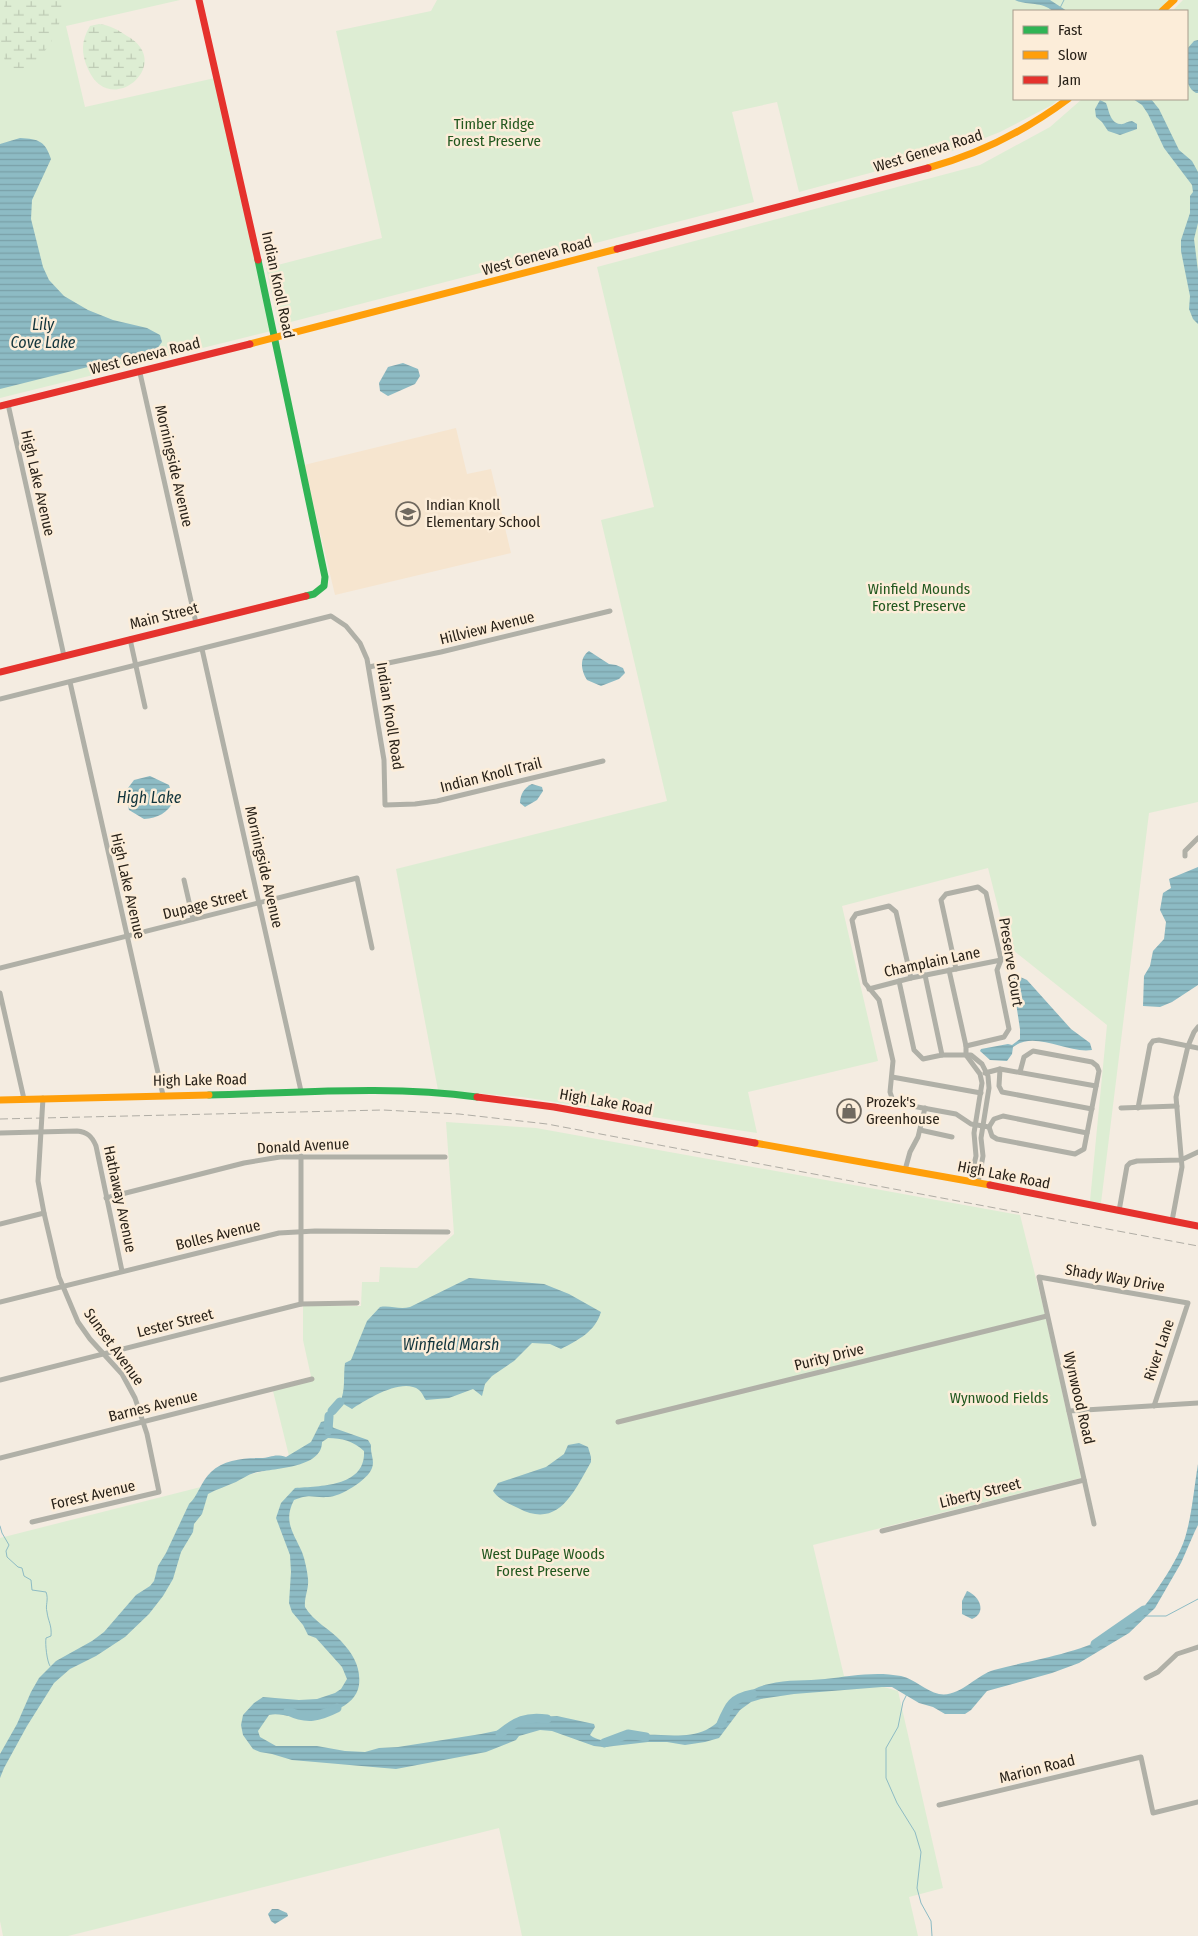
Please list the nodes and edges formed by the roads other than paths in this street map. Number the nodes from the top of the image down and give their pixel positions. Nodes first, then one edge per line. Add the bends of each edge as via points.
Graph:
1 (199, 0) edge
2 (1174, 0) edge
3 (1163, 10) edge
4 (1067, 100) edge
5 (276, 338) junction
6 (140, 373) junction
7 (4, 405) edge
8 (325, 577) joint
9 (610, 610) dead end
10 (196, 623) junction
11 (130, 639) junction
12 (202, 649) junction
13 (64, 656) junction
14 (136, 665) junction
15 (369, 667) junction
16 (0, 672) edge
17 (70, 682) junction
18 (0, 699) edge
19 (145, 707) dead end
20 (603, 761) dead end
21 (385, 805) joint
22 (1198, 838) edge
23 (1185, 856) dead end
24 (184, 880) dead end
25 (259, 903) junction
26 (193, 919) junction
27 (127, 936) junction
28 (372, 948) dead end
29 (1001, 960) junction
30 (0, 968) edge
31 (956, 969) junction
32 (949, 970) junction
33 (925, 975) junction
34 (911, 978) junction
35 (899, 981) junction
36 (869, 989) junction
37 (0, 992) edge
38 (1198, 1027) edge
39 (966, 1046) junction
40 (1188, 1046) junction
41 (1198, 1048) edge
42 (942, 1055) junction
43 (966, 1055) junction
44 (1000, 1069) junction
45 (987, 1072) junction
46 (1020, 1072) junction
47 (980, 1075) junction
48 (892, 1077) junction
49 (1096, 1086) junction
50 (302, 1091) junction
51 (981, 1093) junction
52 (163, 1095) junction
53 (43, 1098) junction
54 (24, 1099) junction
55 (0, 1100) edge
56 (1176, 1106) junction
57 (925, 1108) junction
58 (1121, 1108) dead end
59 (1138, 1108) junction
60 (1092, 1109) junction
61 (976, 1124) junction
62 (982, 1126) junction
63 (989, 1127) junction
64 (920, 1130) junction
65 (42, 1132) junction
66 (0, 1133) edge
67 (1088, 1133) junction
68 (952, 1137) dead end
69 (1198, 1152) edge
70 (301, 1156) junction
71 (445, 1157) dead end
72 (1181, 1160) junction
73 (905, 1170) junction
74 (970, 1182) junction
75 (978, 1183) junction
76 (106, 1198) junction
77 (1119, 1211) junction
78 (44, 1213) junction
79 (1172, 1221) junction
80 (0, 1224) edge
81 (1198, 1226) edge
82 (301, 1232) junction
83 (448, 1232) dead end
84 (122, 1271) junction
85 (1039, 1277) joint
86 (62, 1286) junction
87 (0, 1301) edge
88 (357, 1303) dead end
89 (1188, 1303) joint
90 (302, 1304) junction
91 (1048, 1316) junction
92 (104, 1354) junction
93 (312, 1379) dead end
94 (0, 1380) edge
95 (1198, 1403) edge
96 (1154, 1406) junction
97 (1069, 1411) junction
98 (143, 1422) junction
99 (618, 1422) dead end
100 (0, 1458) edge
101 (1084, 1480) junction
102 (159, 1492) joint
103 (32, 1522) dead end
104 (1094, 1524) dead end
105 (882, 1531) dead end
106 (1198, 1647) edge
107 (1146, 1678) dead end
108 (1198, 1802) edge
109 (940, 1805) dead end

1 - 5 street, Indian Knoll Road
2 - 3 street
4 - 5 street, West Geneva Road via 998,144 953,161
5 - 6 street, West Geneva Road
5 - 8 street, Indian Knoll Road
6 - 7 street, West Geneva Road
6 - 10 street, Morningside Avenue
7 - 13 street, High Lake Avenue
8 - 10 street, Main Street via 324,586 314,594
9 - 15 street, Hillview Avenue via 419,658
10 - 11 street, Main Street
11 - 13 street, Main Street
11 - 14 street
12 - 14 street
12 - 15 street, Indian Knoll Road via 331,616 346,626 360,643
12 - 25 street, Morningside Avenue
13 - 16 street, Main Street
14 - 17 street
14 - 19 street
15 - 21 street, Indian Knoll Road via 384,760
17 - 18 street
17 - 27 street, High Lake Avenue
20 - 21 street, Indian Knoll Trail via 437,801
22 - 23 street via 1185,851
24 - 26 street
25 - 26 street, Dupage Street
25 - 28 street, Dupage Street via 357,878
25 - 50 street, Morningside Avenue
26 - 27 street, Dupage Street
27 - 30 street, Dupage Street
27 - 52 street, High Lake Avenue
29 - 31 street, Champlain Lane
29 - 31 street, Preserve Court via 986,893 978,887 946,894 942,900
29 - 39 street, Preserve Court via 997,970 1009,1028 1004,1037
31 - 32 street, Champlain Lane
32 - 33 street, Champlain Lane
32 - 39 street
33 - 34 street, Champlain Lane
33 - 42 street
34 - 35 street, Champlain Lane
34 - 36 street via 896,912 889,906 856,914 852,920 865,984
35 - 36 street, Champlain Lane
35 - 42 street via 914,1050 923,1059
36 - 48 street via 879,1000 893,1061
37 - 54 street
38 - 40 street
39 - 43 street
40 - 41 street
40 - 56 street
40 - 59 street via 1159,1040 1150,1045
42 - 43 street
43 - 45 street via 978,1060
43 - 47 street
44 - 45 street
44 - 46 street
44 - 60 street via 1002,1092
45 - 47 street
45 - 62 street via 989,1088
46 - 49 street
46 - 49 street via 1024,1057 1036,1051 1094,1064 1099,1071
47 - 51 street
48 - 51 street
48 - 57 street via 890,1092 893,1101
49 - 60 street
50 - 52 street, High Lake Road
50 - 73 street, High Lake Road via 410,1091 499,1099
51 - 61 street
52 - 53 street, High Lake Road
53 - 54 street, High Lake Road
53 - 65 street, Sunset Avenue
54 - 55 street, High Lake Road
56 - 59 street
56 - 72 street
57 - 61 street via 956,1114
57 - 64 street
58 - 59 street
60 - 67 street
61 - 62 street
61 - 74 street via 976,1156
62 - 63 street
62 - 75 street via 983,1156
63 - 67 street via 994,1118 1003,1116
63 - 67 street via 997,1139 1075,1154 1084,1149
64 - 68 street
64 - 73 street
65 - 66 street
65 - 76 street, Hathaway Avenue via 77,1131 89,1135 96,1146
65 - 78 street, Sunset Avenue via 38,1172
69 - 72 street
70 - 71 street, Donald Avenue
70 - 76 street, Donald Avenue via 244,1163
70 - 82 street
72 - 77 street via 1137,1160 1130,1163
72 - 79 street
73 - 74 street, High Lake Road
74 - 75 street, High Lake Road
75 - 77 street, High Lake Road
76 - 84 street, Hathaway Avenue
77 - 79 street, High Lake Road
78 - 80 street
78 - 86 street, Sunset Avenue
79 - 81 street, High Lake Road
82 - 83 street, Bolles Avenue
82 - 84 street, Bolles Avenue via 260,1237
82 - 90 street
84 - 86 street, Bolles Avenue
85 - 89 street, Shady Way Drive
85 - 91 street, Wynwood Road
86 - 87 street, Bolles Avenue
86 - 92 street, Sunset Avenue via 78,1322
88 - 90 street, Lester Street
89 - 96 street, River Lane
90 - 92 street, Lester Street
91 - 97 street, Wynwood Road
91 - 99 street, Purity Drive
92 - 94 street, Lester Street
92 - 98 street, Sunset Avenue via 130,1386
93 - 98 street, Barnes Avenue
95 - 96 street
96 - 97 street
97 - 101 street, Wynwood Road
98 - 100 street, Barnes Avenue
98 - 102 street, Sunset Avenue
101 - 104 street, Wynwood Road
101 - 105 street, Liberty Street
102 - 103 street, Forest Avenue
106 - 107 street via 1177,1654 1158,1672
108 - 109 street, Marion Road via 1153,1813 1141,1757

